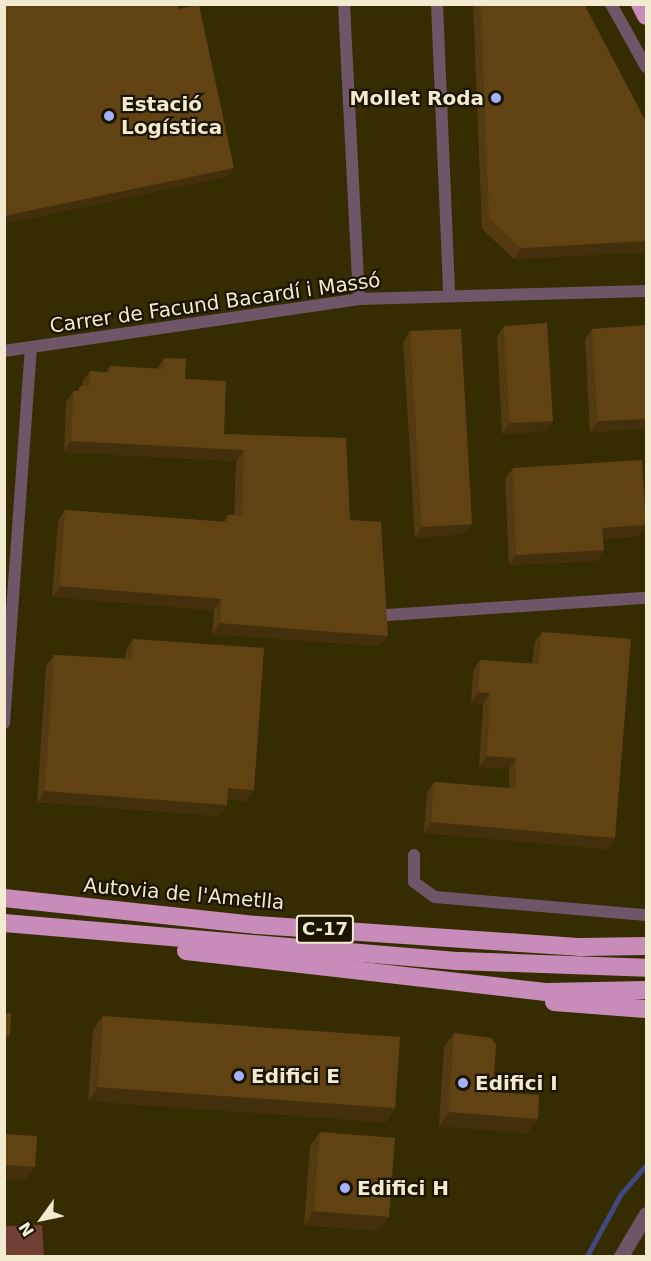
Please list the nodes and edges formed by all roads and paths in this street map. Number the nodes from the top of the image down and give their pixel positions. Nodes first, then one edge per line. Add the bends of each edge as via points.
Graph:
1 (344, 4) edge
2 (437, 4) edge
3 (611, 4) edge
4 (640, 4) edge
5 (646, 16) edge
6 (646, 67) edge
7 (646, 291) edge
8 (449, 296) junction
9 (359, 299) junction
10 (31, 348) junction
11 (4, 351) edge
12 (646, 598) edge
13 (387, 615) edge
14 (4, 723) edge
15 (414, 855) dead end
16 (4, 898) edge
17 (646, 915) edge
18 (4, 923) edge
19 (36, 928) junction
20 (646, 946) edge
21 (646, 968) edge
22 (500, 987) junction
23 (646, 990) edge
24 (646, 1009) edge
25 (646, 1214) edge
26 (621, 1257) edge

1 - 9 street
2 - 8 street
3 - 6 street
4 - 5 highway
7 - 8 street, Carrer de Facund Bacardí i Massó
8 - 9 street, Carrer de Facund Bacardí i Massó
9 - 10 street, Carrer de Facund Bacardí i Massó
10 - 11 street, Carrer de Facund Bacardí i Massó
10 - 14 street
12 - 13 street
15 - 17 street via 414,882 435,897
16 - 20 highway, Autovia de l'Ametlla / C-17 via 257,925 581,947
18 - 19 highway, C-17
19 - 21 highway, C-17 via 459,961
19 - 22 highway via 92,941
22 - 23 highway via 548,992
22 - 24 highway via 555,1002
25 - 26 street

